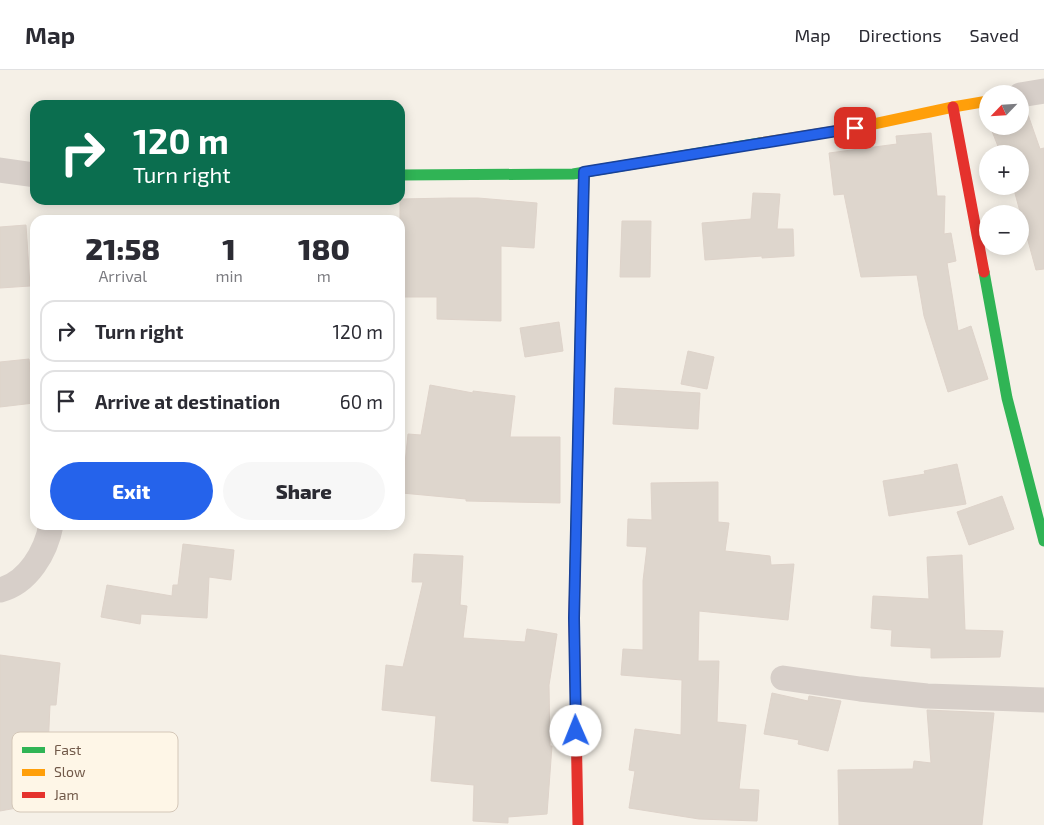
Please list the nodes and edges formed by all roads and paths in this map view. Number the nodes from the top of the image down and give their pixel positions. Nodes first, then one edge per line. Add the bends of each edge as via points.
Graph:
1 (1044, 91) edge
2 (1029, 94) edge
3 (979, 102) edge
4 (952, 107) junction
5 (0, 170) edge
6 (584, 172) junction
7 (30, 174) edge
8 (405, 175) edge
9 (49, 530) edge
10 (1044, 541) edge
11 (0, 590) edge
12 (783, 678) dead end
13 (1044, 700) edge
14 (578, 825) edge

1 - 2 street
3 - 4 street
4 - 6 street via 855,128
4 - 10 street via 1007,398
5 - 7 street
6 - 8 street
6 - 14 street via 574,618
9 - 11 street via 35,564 12,585
12 - 13 street via 927,696

